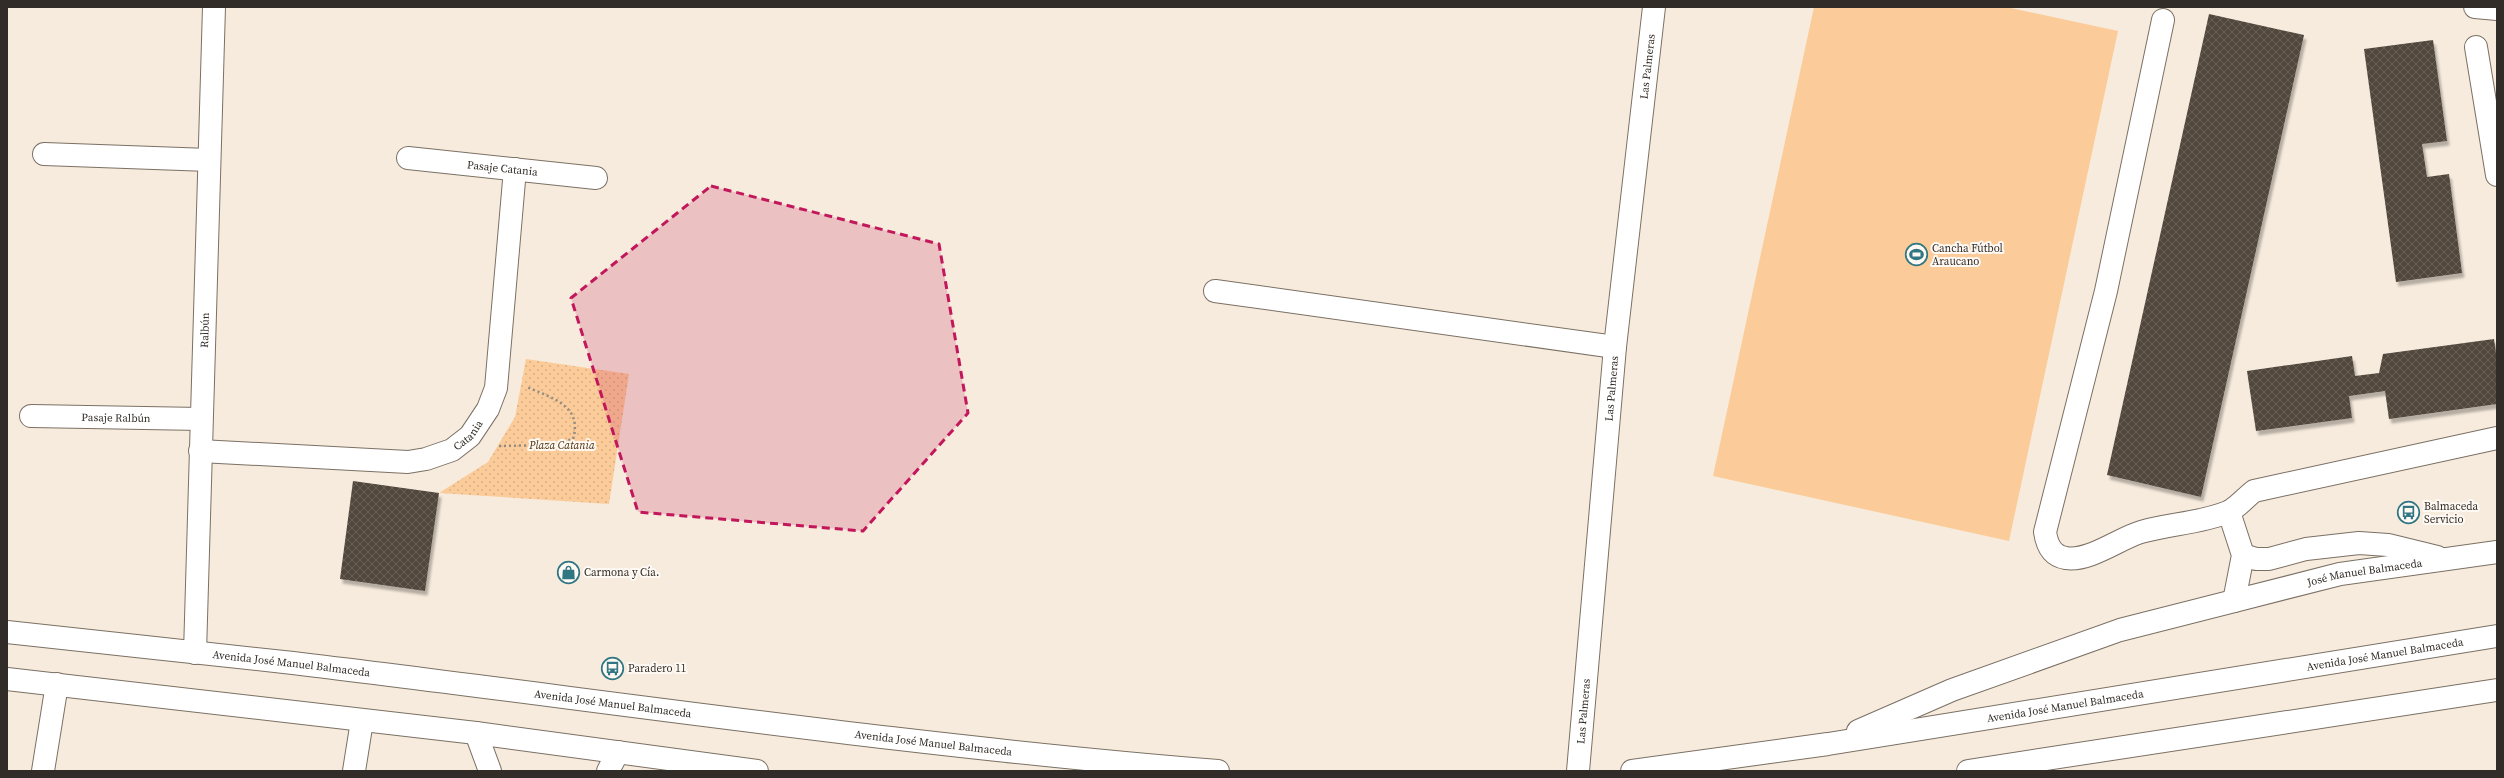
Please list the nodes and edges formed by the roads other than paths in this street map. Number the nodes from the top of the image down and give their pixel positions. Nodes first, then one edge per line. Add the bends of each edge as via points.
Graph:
1 (214, 7) edge
2 (1654, 7) edge
3 (2475, 7) edge
4 (2497, 9) edge
5 (2163, 20) dead end
6 (2476, 47) dead end
7 (44, 154) dead end
8 (408, 158) dead end
9 (209, 160) junction
10 (515, 169) junction
11 (2497, 175) edge
12 (596, 178) dead end
13 (1215, 291) dead end
14 (1615, 347) junction
15 (31, 416) dead end
16 (201, 419) junction
17 (2497, 438) edge
18 (200, 450) junction
19 (2229, 512) junction
20 (2497, 552) edge
21 (2243, 555) junction
22 (2449, 559) junction
23 (2234, 601) junction
24 (7, 632) edge
25 (2497, 636) edge
26 (195, 653) junction
27 (7, 679) edge
28 (57, 684) junction
29 (2497, 690) edge
30 (362, 721) junction
31 (476, 733) junction
32 (1828, 744) junction
33 (618, 752) junction
34 (43, 771) edge
35 (354, 771) edge
36 (490, 771) edge
37 (608, 771) edge
38 (757, 771) edge
39 (1218, 771) edge
40 (1578, 771) edge
41 (1632, 771) edge
42 (1968, 771) edge

1 - 9 main road, Ralbún
2 - 14 main road, Las Palmeras
3 - 4 main road
5 - 19 main road via 2106,291 2045,532 2052,551 2068,559 2084,556 2140,532
6 - 11 main road
7 - 9 main road
8 - 10 main road, Pasaje Catania
9 - 16 main road, Ralbún
10 - 12 main road, Pasaje Catania
10 - 18 main road, Catania via 496,388 488,409 470,436 452,450 408,462
13 - 14 main road
14 - 40 main road, Las Palmeras
15 - 16 main road, Pasaje Ralbún
16 - 18 main road, Ralbún
17 - 19 main road via 2254,491
18 - 26 main road, Ralbún
19 - 21 main road
20 - 22 main road, José Manuel Balmaceda
21 - 22 main road via 2269,559 2306,549 2359,543 2388,545
21 - 23 main road
22 - 23 main road, José Manuel Balmaceda via 2340,574
23 - 32 main road, José Manuel Balmaceda via 2120,630 1952,690
24 - 26 main road, Avenida José Manuel Balmaceda
25 - 32 main road, Avenida José Manuel Balmaceda
26 - 39 main road, Avenida José Manuel Balmaceda via 946,745
27 - 28 main road
28 - 30 main road
28 - 34 main road
29 - 42 main road
30 - 31 main road
30 - 35 main road
31 - 33 main road
31 - 36 main road
32 - 41 main road, Avenida José Manuel Balmaceda
33 - 37 main road
33 - 38 main road

